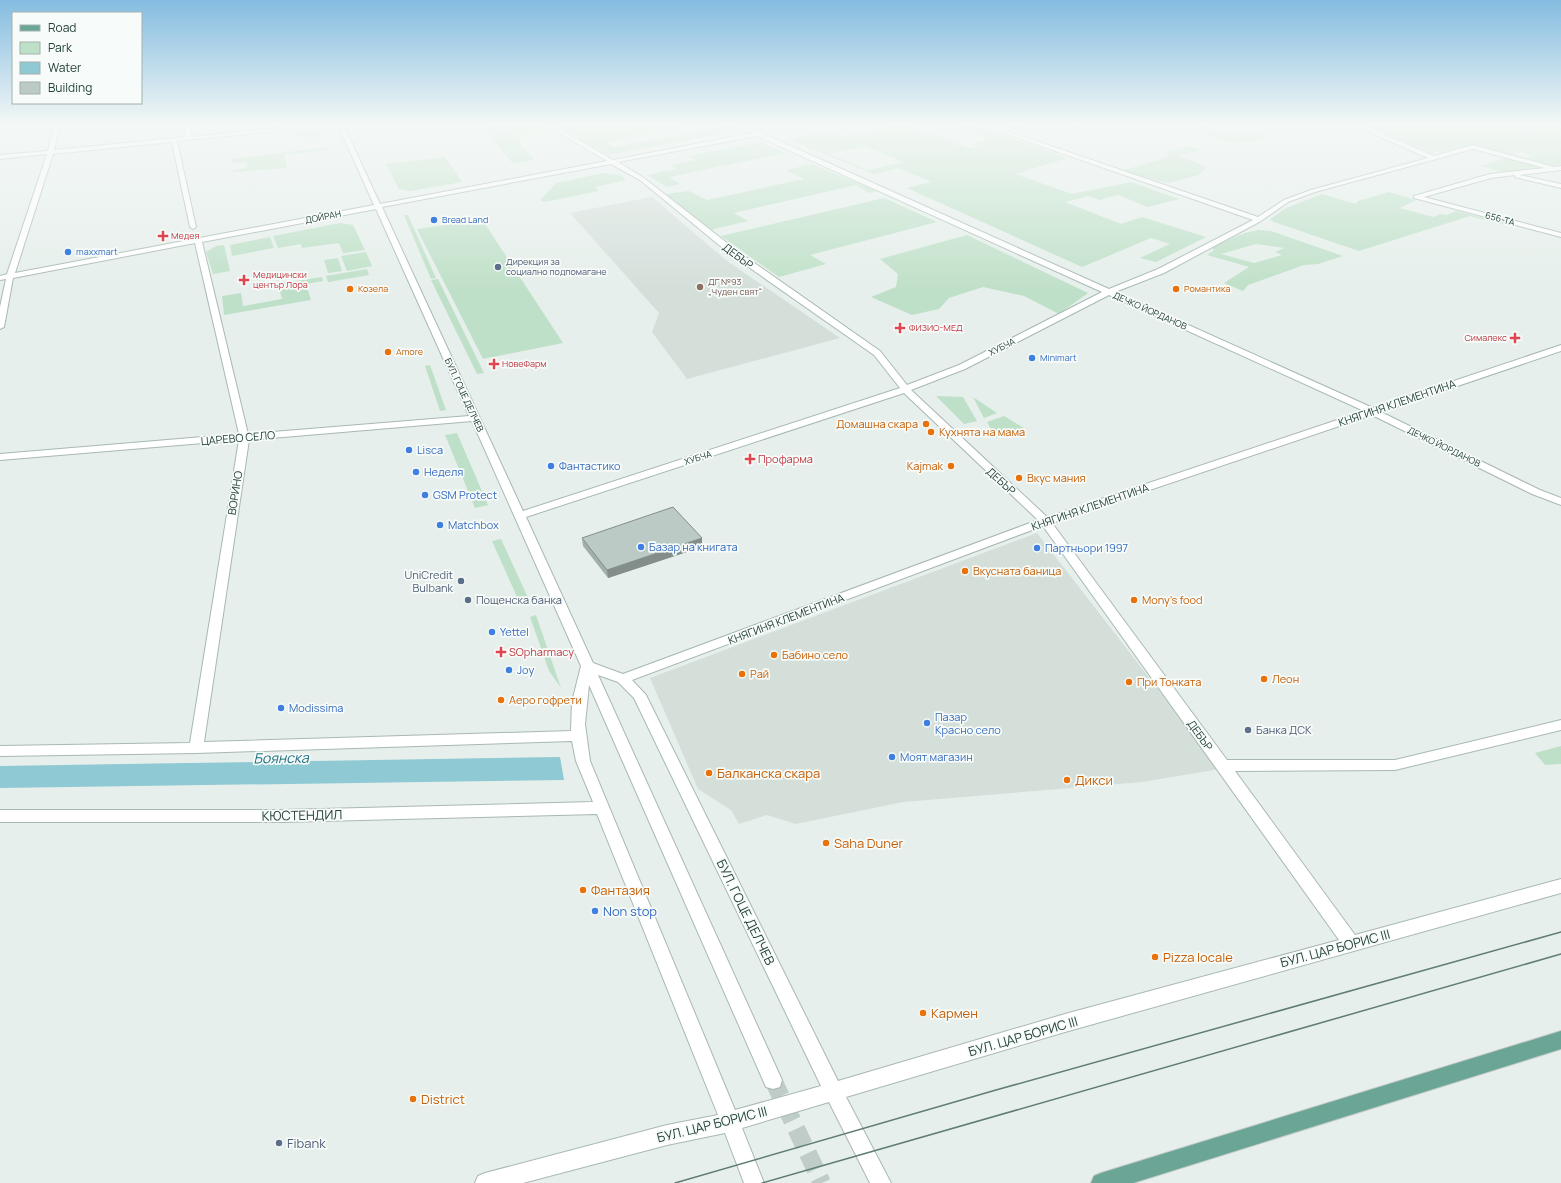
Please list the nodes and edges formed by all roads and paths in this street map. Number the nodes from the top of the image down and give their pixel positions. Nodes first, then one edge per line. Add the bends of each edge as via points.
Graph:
1 (42, 179) edge
2 (183, 179) edge
3 (365, 179) edge
4 (523, 179) edge
5 (642, 179) edge
6 (858, 179) edge
7 (1141, 179) edge
8 (1356, 179) edge
9 (1479, 179) edge
10 (1533, 179) edge
11 (1561, 186) edge
12 (378, 207) junction
13 (1259, 220) junction
14 (193, 227) dead end
15 (1561, 235) edge
16 (198, 241) junction
17 (10, 276) junction
18 (0, 278) edge
19 (1109, 292) junction
20 (0, 328) edge
21 (1561, 348) edge
22 (906, 389) junction
23 (1372, 411) junction
24 (475, 418) junction
25 (244, 437) junction
26 (0, 457) edge
27 (1561, 502) edge
28 (519, 516) junction
29 (1046, 522) junction
30 (587, 666) junction
31 (623, 679) junction
32 (1561, 725) edge
33 (577, 736) junction
34 (196, 748) junction
35 (0, 751) edge
36 (1223, 766) junction
37 (603, 808) junction
38 (0, 816) edge
39 (1561, 886) edge
40 (1351, 943) junction
41 (1561, 1040) edge
42 (773, 1080) tunnel mouth
43 (835, 1091) junction
44 (729, 1122) junction
45 (485, 1183) edge
46 (754, 1183) edge
47 (881, 1183) edge
48 (1101, 1183) edge

1 - 17 street
2 - 14 street
3 - 12 street, БУЛ. ГОЦЕ ДЕЛЧЕВ
4 - 12 street, ДОЙРАН
5 - 22 street, ДЕБЪР via 738,256 877,353 891,367
6 - 19 street, ДЕЧКО ЙОРДАНОВ
7 - 13 street
8 - 13 street, ХУБЧА via 1286,201
9 - 15 street, 656-ТА via 1416,197
10 - 11 street
12 - 16 street, ДОЙРАН
12 - 24 street, БУЛ. ГОЦЕ ДЕЛЧЕВ
13 - 19 street, ХУБЧА via 1161,271
16 - 17 street, ДОЙРАН
16 - 25 street, ВОРИНО
17 - 18 street, ДОЙРАН
17 - 20 street
19 - 22 street, ХУБЧА via 967,365
19 - 23 street, ДЕЧКО ЙОРДАНОВ
21 - 23 street, КНЯГИНЯ КЛЕМЕНТИНА
22 - 28 street, ХУБЧА via 873,402
22 - 29 street, ДЕБЪР via 988,470
23 - 27 street, ДЕЧКО ЙОРДАНОВ
23 - 29 street, КНЯГИНЯ КЛЕМЕНТИНА
24 - 25 street, ЦАРЕВО СЕЛО
24 - 28 street, БУЛ. ГОЦЕ ДЕЛЧЕВ
25 - 26 street, ЦАРЕВО СЕЛО
25 - 34 street, ВОРИНО
28 - 30 street, БУЛ. ГОЦЕ ДЕЛЧЕВ
29 - 31 street, КНЯГИНЯ КЛЕМЕНТИНА
29 - 36 street, ДЕБЪР
30 - 31 street, БУЛ. ГОЦЕ ДЕЛЧЕВ
30 - 33 street via 578,701
30 - 42 street, БУЛ. ГОЦЕ ДЕЛЧЕВ
31 - 43 street, БУЛ. ГОЦЕ ДЕЛЧЕВ via 639,695
32 - 36 street via 1395,765
33 - 34 street
33 - 37 street via 583,761
34 - 35 street
36 - 40 street, ДЕБЪР
37 - 38 street, КЮСТЕНДИЛ via 282,816
37 - 44 street
39 - 40 street, БУЛ. ЦАР БОРИС III
40 - 43 street, БУЛ. ЦАР БОРИС III
41 - 48 main road
43 - 44 street, БУЛ. ЦАР БОРИС III
43 - 47 street, БУЛ. ГОЦЕ ДЕЛЧЕВ via 864,1154
44 - 45 street, БУЛ. ЦАР БОРИС III via 667,1135
44 - 46 street

